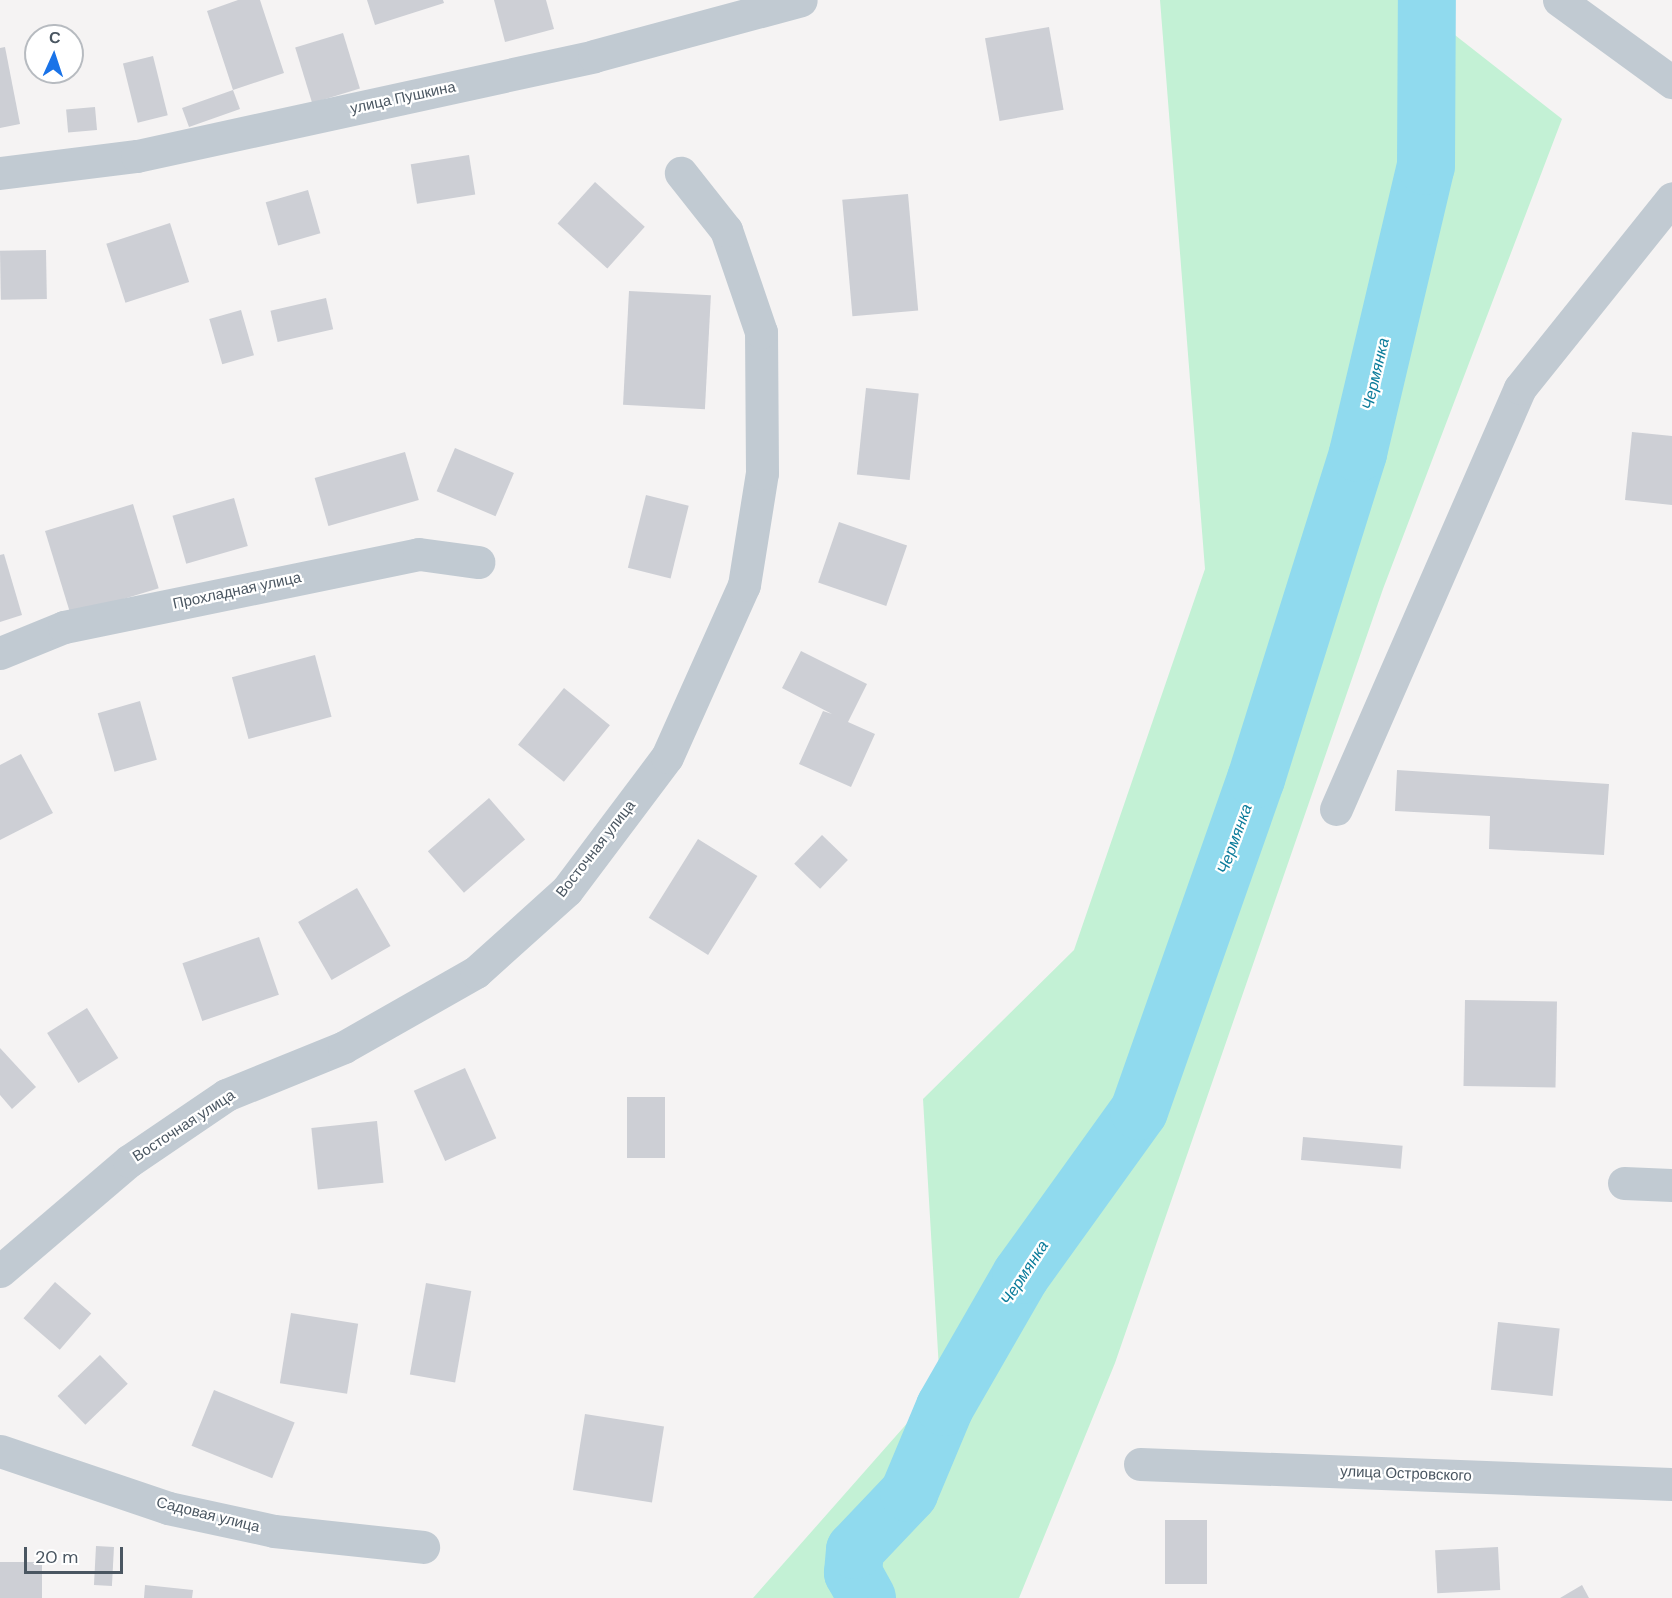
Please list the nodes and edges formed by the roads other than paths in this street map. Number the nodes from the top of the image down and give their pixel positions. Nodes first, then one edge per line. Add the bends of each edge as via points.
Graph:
1 (801, 0) edge
2 (1559, 0) edge
3 (1672, 82) edge
4 (0, 173) edge
5 (681, 174) dead end
6 (1672, 198) edge
7 (478, 562) dead end
8 (0, 653) edge
9 (1336, 809) dead end
10 (1624, 1183) dead end
11 (1672, 1185) edge
12 (0, 1271) edge
13 (0, 1451) edge
14 (1140, 1464) dead end
15 (1672, 1484) edge
16 (423, 1547) dead end

1 - 4 street, улица Пушкина via 594,56 137,156
2 - 3 street
5 - 12 street, Восточная улица via 726,230 762,332 762,473 744,585 667,757 567,890 476,972 344,1047 226,1095 129,1161
6 - 9 street via 1520,388
7 - 8 street, Прохладная улица via 419,554 64,627
10 - 11 street
13 - 16 street, Садовая улица via 168,1508 274,1531
14 - 15 street, улица Островского

